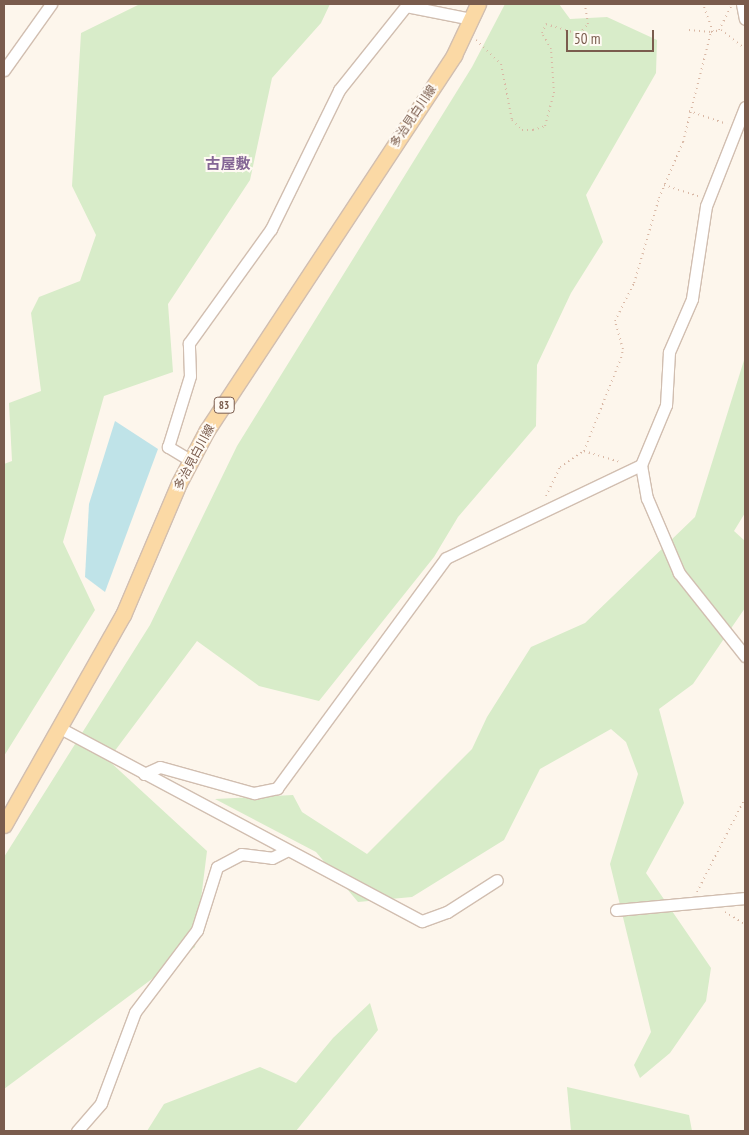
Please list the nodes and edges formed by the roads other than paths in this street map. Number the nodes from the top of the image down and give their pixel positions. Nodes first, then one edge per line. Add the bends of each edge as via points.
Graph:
1 (51, 4) edge
2 (478, 4) edge
3 (742, 4) edge
4 (745, 19) edge
5 (468, 25) junction
6 (4, 70) edge
7 (745, 107) edge
8 (190, 460) junction
9 (636, 468) junction
10 (745, 656) edge
11 (60, 728) junction
12 (144, 774) junction
13 (4, 825) edge
14 (286, 850) junction
15 (496, 880) dead end
16 (745, 898) edge
17 (616, 910) dead end
18 (77, 1131) edge

1 - 6 street
2 - 5 main road, 多治見白川線 / 83
3 - 4 street
5 - 8 main road, 多治見白川線 / 83
5 - 8 street via 406,6 339,90 271,229 189,343 190,376 168,447
7 - 9 street via 708,199 692,299 668,352 666,405
8 - 11 main road, 多治見白川線 / 83 via 123,616
9 - 10 street via 679,574
9 - 12 street via 446,558 277,788 254,793 160,767
11 - 12 street
11 - 13 main road, 多治見白川線 / 83
12 - 14 street
14 - 15 street via 422,921 447,912
14 - 18 street via 272,858 241,854 217,867 197,930 135,1012 101,1103
16 - 17 street, bridge

